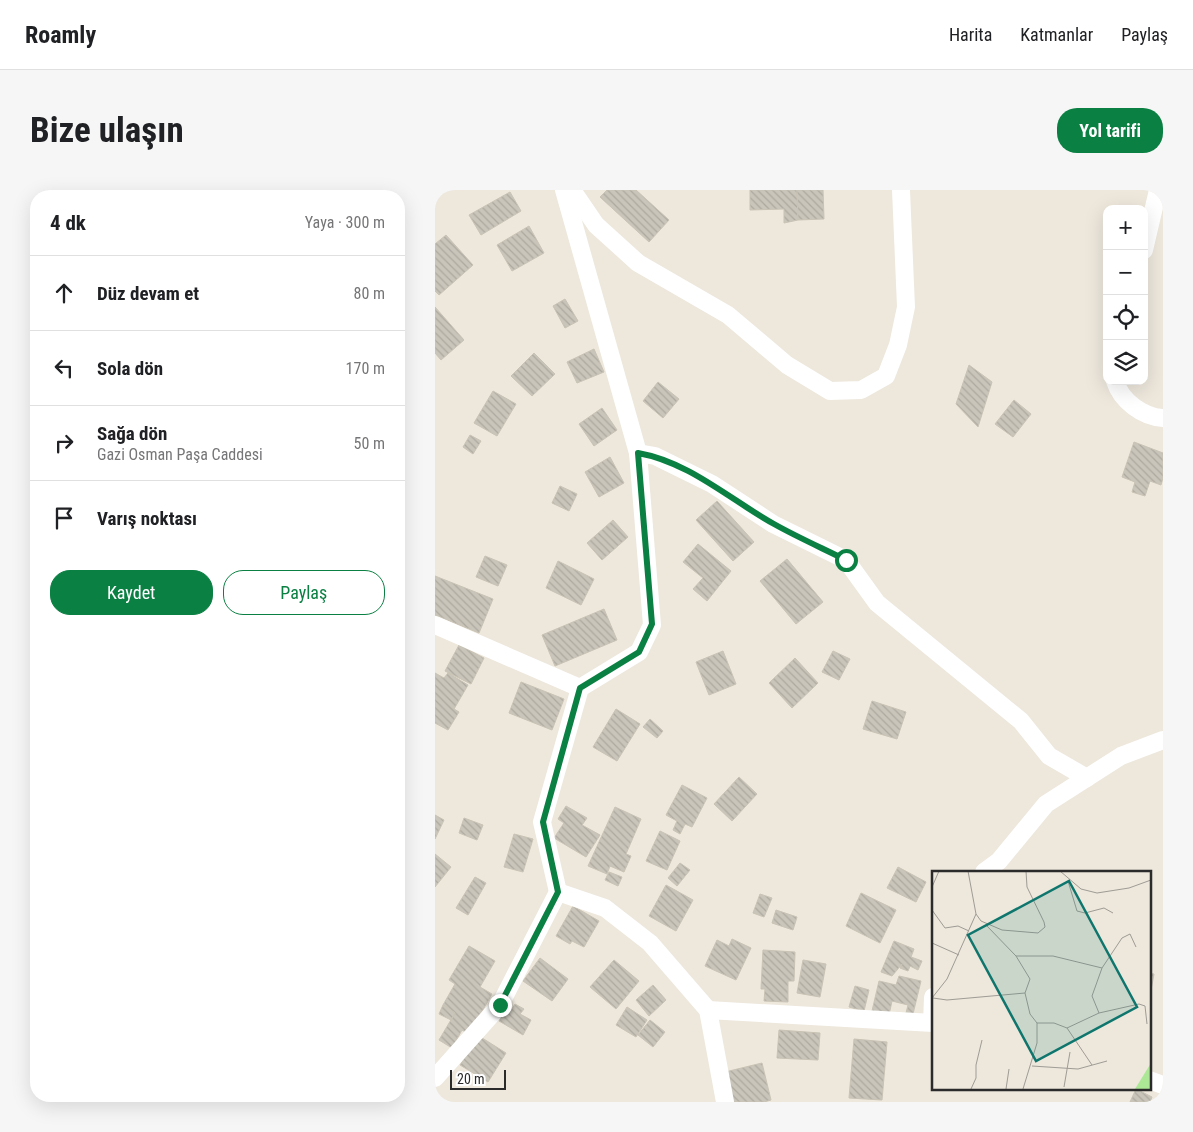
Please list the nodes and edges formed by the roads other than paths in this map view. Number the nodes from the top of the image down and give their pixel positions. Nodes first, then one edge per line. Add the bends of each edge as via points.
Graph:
1 (564, 190) edge
2 (572, 190) edge
3 (901, 190) edge
4 (1158, 190) edge
5 (1148, 233) edge
6 (1117, 385) edge
7 (1163, 418) edge
8 (638, 453) junction
9 (435, 625) edge
10 (580, 688) junction
11 (1163, 740) edge
12 (1087, 778) junction
13 (985, 871) edge
14 (558, 892) junction
15 (708, 1010) junction
16 (932, 1022) edge
17 (435, 1078) edge
18 (725, 1102) edge

1 - 8 street
2 - 3 street via 596,225 638,263 728,315 787,365 830,391 861,390 886,376 898,345 906,307
4 - 5 street
6 - 7 street via 1128,403 1155,418
8 - 10 street via 652,624 639,652
8 - 12 street via 655,456 712,484 773,524 846,560 877,603 1021,721 1049,756
9 - 10 street
10 - 14 street via 543,822
11 - 12 street via 1121,756
12 - 13 street via 1046,804 999,861
14 - 15 street via 605,908 650,943
14 - 17 street via 500,1005
15 - 16 street
15 - 18 street

